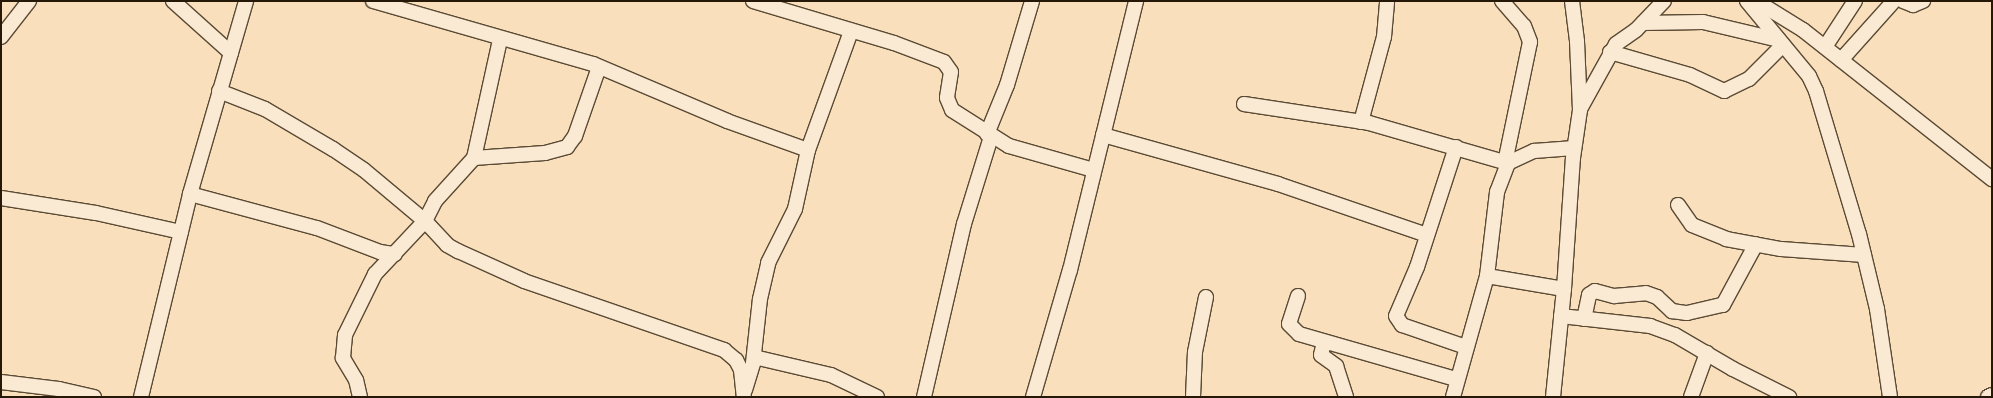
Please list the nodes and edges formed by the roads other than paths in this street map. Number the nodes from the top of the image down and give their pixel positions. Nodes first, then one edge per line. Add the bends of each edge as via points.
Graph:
1 (29, 1) edge
2 (173, 1) edge
3 (246, 1) edge
4 (372, 1) edge
5 (753, 1) edge
6 (1032, 1) edge
7 (1136, 1) edge
8 (1386, 1) edge
9 (1502, 1) edge
10 (1572, 1) edge
11 (1664, 1) edge
12 (1747, 1) edge
13 (1756, 1) edge
14 (1856, 1) edge
15 (1894, 1) edge
16 (1903, 1) edge
17 (1923, 1) edge
18 (1642, 23) junction
19 (852, 31) junction
20 (1, 37) edge
21 (500, 40) junction
22 (1781, 42) junction
23 (1825, 47) junction
24 (1610, 52) junction
25 (231, 53) junction
26 (1841, 60) junction
27 (600, 67) junction
28 (219, 90) junction
29 (1244, 104) dead end
30 (1580, 110) junction
31 (1361, 122) junction
32 (989, 135) junction
33 (1103, 135) junction
34 (1456, 147) junction
35 (1574, 148) junction
36 (808, 150) junction
37 (474, 158) junction
38 (1506, 163) junction
39 (1093, 170) junction
40 (1992, 179) edge
41 (190, 194) junction
42 (1, 198) edge
43 (1678, 205) dead end
44 (425, 221) junction
45 (182, 232) junction
46 (1427, 235) junction
47 (1756, 244) junction
48 (395, 254) junction
49 (1864, 255) junction
50 (1487, 276) junction
51 (1564, 289) junction
52 (1298, 296) dead end
53 (1206, 297) dead end
54 (1561, 316) junction
55 (1584, 319) junction
56 (1324, 342) junction
57 (1466, 347) junction
58 (1707, 354) junction
59 (754, 358) junction
60 (1456, 379) junction
61 (1, 382) edge
62 (744, 395) edge
63 (94, 397) edge
64 (141, 397) edge
65 (360, 397) edge
66 (876, 397) edge
67 (924, 397) edge
68 (1032, 397) edge
69 (1194, 397) edge
70 (1346, 397) edge
71 (1452, 397) edge
72 (1553, 397) edge
73 (1691, 397) edge
74 (1789, 397) edge
75 (1890, 397) edge

1 - 20 street
2 - 25 street
3 - 25 street
4 - 21 street
5 - 19 street
6 - 32 street
7 - 33 street
8 - 31 street via 1384,37
9 - 38 street via 1524,26 1530,42
10 - 30 street
11 - 18 street
12 - 22 street
13 - 23 street
14 - 23 street
15 - 26 street
16 - 17 street via 1913,5
18 - 22 street via 1703,22
18 - 24 street
19 - 32 street via 944,62 951,72 947,98 950,107
19 - 36 street
21 - 27 street via 534,46
21 - 37 street
22 - 24 street via 1749,80 1724,91 1690,75
22 - 49 street via 1816,91
23 - 26 street
24 - 30 street
25 - 28 street
26 - 40 street
27 - 36 street via 728,121
27 - 37 street via 575,136 567,147 545,153
28 - 41 street
28 - 44 street via 265,109 333,149
29 - 31 street
30 - 35 street
31 - 34 street
32 - 39 street via 1009,146
32 - 67 street via 964,224
33 - 39 street
33 - 46 street via 1278,184
34 - 38 street
34 - 46 street
35 - 38 street via 1534,151
35 - 51 street
36 - 59 street via 795,209 764,278
37 - 44 street via 435,201
38 - 50 street via 1496,192
39 - 68 street via 1070,270
41 - 45 street
41 - 48 street via 317,228 380,252
42 - 45 street via 96,213
43 - 47 street via 1692,225 1704,233
44 - 48 street
44 - 62 street via 447,245 499,270 724,350 736,360 741,370
45 - 64 street
46 - 57 street via 1396,316 1402,325
47 - 49 street
47 - 55 street via 1723,305 1688,313 1672,311 1657,297 1646,293 1614,296 1595,291 1590,295
48 - 65 street via 375,274 356,307 344,340 343,358 356,380
49 - 75 street via 1877,309
50 - 51 street
50 - 57 street
51 - 54 street
52 - 56 street via 1289,324 1299,334
53 - 69 street via 1195,352
54 - 55 street
54 - 72 street
55 - 58 street via 1650,326
56 - 60 street
56 - 70 street via 1321,355 1336,366
57 - 60 street
58 - 73 street
58 - 74 street
59 - 62 street
59 - 66 street via 832,375
60 - 71 street
61 - 63 street via 59,388

